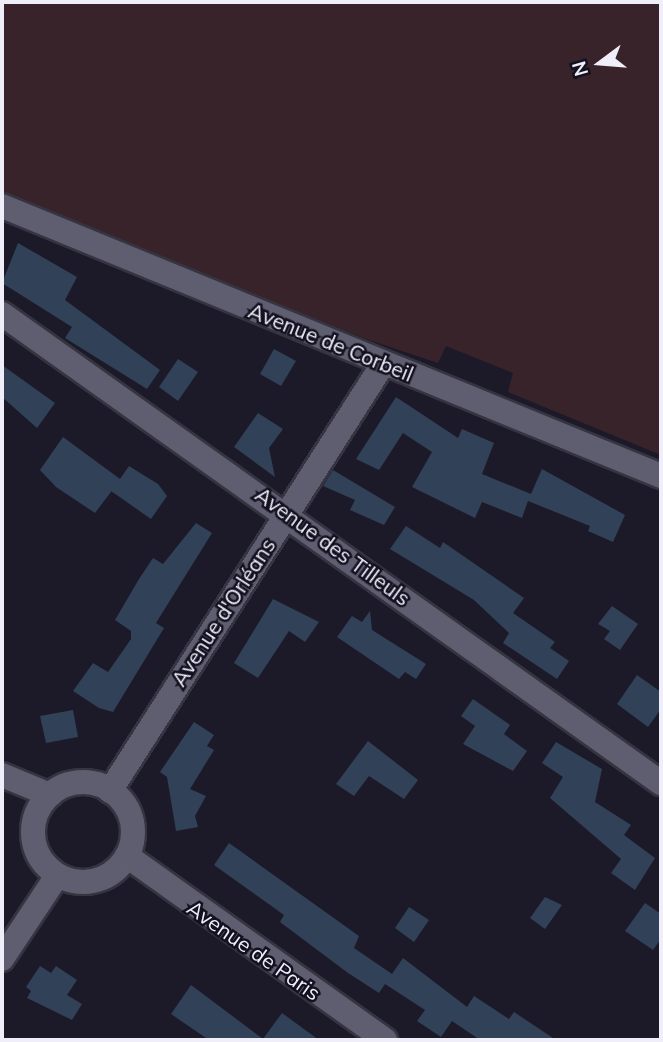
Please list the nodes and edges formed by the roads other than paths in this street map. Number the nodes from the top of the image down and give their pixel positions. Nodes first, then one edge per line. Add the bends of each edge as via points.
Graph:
1 (2, 206) edge
2 (2, 314) edge
3 (383, 364) junction
4 (661, 476) edge
5 (287, 511) junction
6 (2, 775) edge
7 (661, 783) edge
8 (110, 791) junction
9 (50, 794) junction
10 (127, 856) junction
11 (57, 876) junction
12 (2, 959) edge
13 (385, 1040) edge

1 - 3 street, Avenue de Corbeil
2 - 5 street, Avenue des Tilleuls
3 - 4 street, Avenue de Corbeil
3 - 5 street, Avenue d'Orléans
5 - 7 street, Avenue des Tilleuls
5 - 8 street, Avenue d'Orléans
6 - 9 street
8 - 9 street via 79,782
8 - 10 street via 132,828
9 - 11 street via 34,821 33,837 41,859
10 - 11 street via 96,880
10 - 13 street, Avenue de Paris
11 - 12 street

